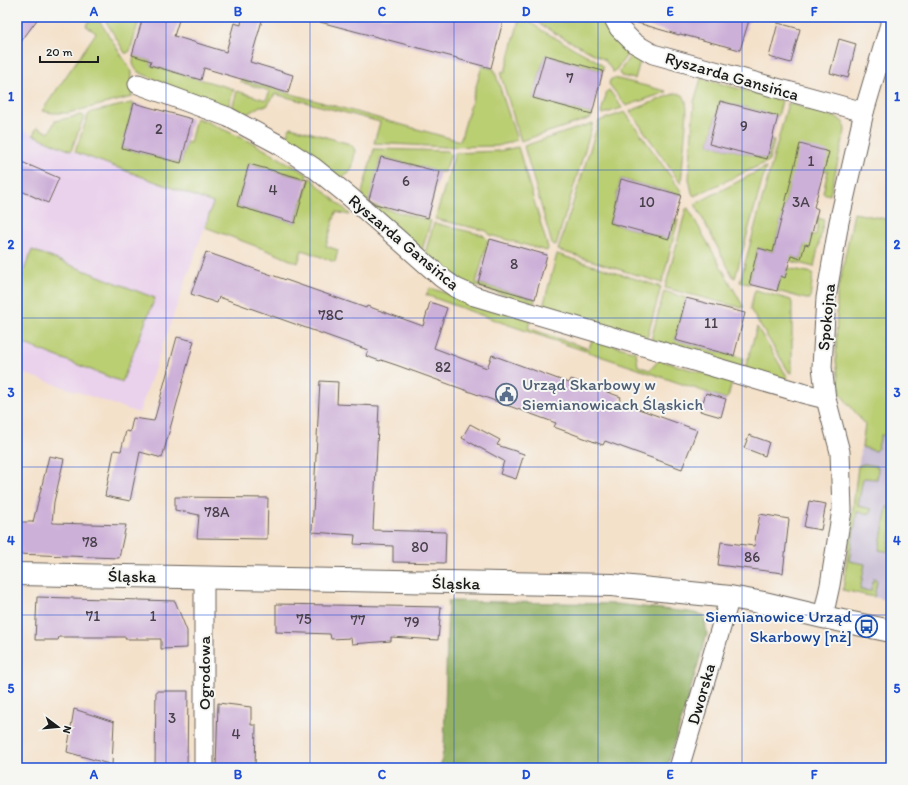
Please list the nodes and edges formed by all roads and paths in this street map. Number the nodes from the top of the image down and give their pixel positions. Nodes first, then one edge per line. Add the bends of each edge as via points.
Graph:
1 (613, 17) edge
2 (891, 21) edge
3 (138, 84) dead end
4 (864, 112) junction
5 (826, 399) junction
6 (17, 574) edge
7 (204, 578) junction
8 (730, 597) junction
9 (823, 618) junction
10 (891, 631) edge
11 (204, 768) edge
12 (679, 768) edge

1 - 4 street, Ryszarda Gansińca via 619,28 634,43 653,54
2 - 4 street, Spokojna
3 - 5 street, Ryszarda Gansińca via 228,117 314,167 456,288 474,296
4 - 5 street, Spokojna via 839,222 826,298 822,367
5 - 9 street, Spokojna via 840,452 842,510
6 - 7 main road, Śląska
7 - 8 main road, Śląska via 612,585
7 - 11 street, Ogrodowa
8 - 9 main road, Śląska
8 - 12 street, Dworska
9 - 10 main road, Śląska

